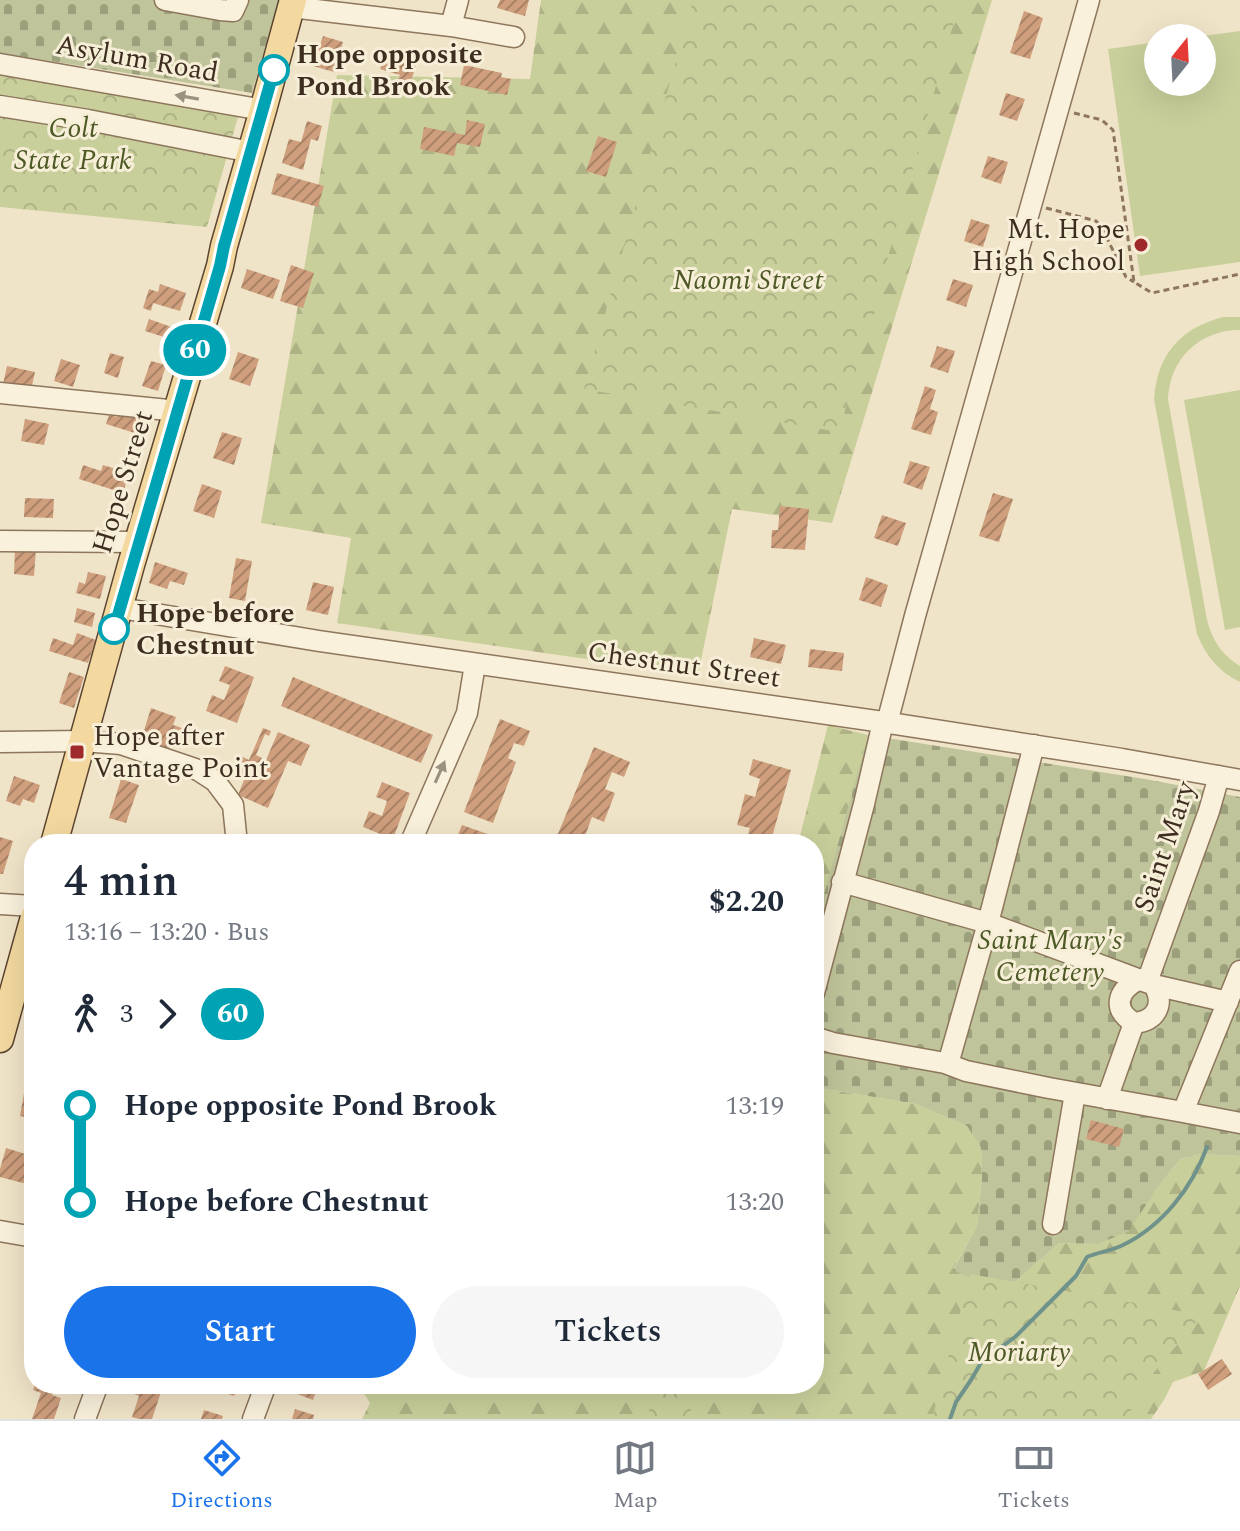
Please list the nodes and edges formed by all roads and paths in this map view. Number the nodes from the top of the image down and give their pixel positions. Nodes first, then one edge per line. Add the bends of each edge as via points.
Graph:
1 (165, 0) edge
2 (238, 0) edge
3 (458, 0) edge
4 (1089, 0) edge
5 (292, 4) edge
6 (451, 26) junction
7 (514, 37) dead end
8 (0, 64) edge
9 (0, 106) edge
10 (1058, 108) junction
11 (263, 110) junction
12 (251, 152) junction
13 (1030, 203) junction
14 (1240, 274) edge
15 (1134, 282) junction
16 (0, 393) edge
17 (178, 411) junction
18 (0, 541) edge
19 (139, 542) junction
20 (120, 608) junction
21 (475, 664) junction
22 (885, 722) junction
23 (83, 741) junction
24 (0, 742) edge
25 (1034, 745) junction
26 (1219, 776) junction
27 (1240, 780) edge
28 (57, 834) edge
29 (236, 834) edge
30 (414, 834) edge
31 (842, 882) junction
32 (0, 904) edge
33 (24, 905) edge
34 (988, 923) junction
35 (24, 952) edge
36 (824, 953) edge
37 (1240, 971) edge
38 (1146, 982) junction
39 (1228, 1002) junction
40 (1134, 1023) junction
41 (0, 1037) edge
42 (824, 1040) edge
43 (948, 1064) junction
44 (1075, 1093) junction
45 (1107, 1099) junction
46 (1183, 1112) junction
47 (1240, 1123) edge
48 (1053, 1224) dead end
49 (0, 1231) edge
50 (24, 1235) edge
51 (94, 1394) edge
52 (262, 1394) edge
53 (85, 1419) edge
54 (253, 1419) edge

1 - 2 street via 233,11
3 - 6 street
4 - 10 street
5 - 6 street
5 - 11 main road, Hope Street
6 - 7 street
11 -> 8 street, Asylum Road
9 - 12 street
10 - 13 street
10 - 15 path via 1102,120 1113,130
11 - 12 main road, Hope Street
12 - 17 main road, Hope Street
13 - 15 path via 1096,221 1126,277
13 - 22 street
14 - 15 path via 1152,293
16 - 17 street
17 - 19 main road, Hope Street
18 - 19 street
19 - 20 main road, Hope Street
20 - 21 street, Chestnut Street
20 - 23 main road, Hope Street
21 - 22 street, Chestnut Street
30 -> 21 street via 467,713
22 - 25 street, Chestnut Street
22 - 31 street
23 - 24 street
23 - 28 main road, Hope Street
23 - 29 street via 121,744 198,770 215,781 233,805
25 - 26 street, Chestnut Street
25 - 34 street
26 - 27 street, Chestnut Street
26 - 38 street, Saint Mary
31 - 34 street
31 - 36 street
32 - 33 street
34 - 38 street
34 - 43 street
35 - 41 main road
37 - 39 street
38 - 39 street
38 - 40 street via 1158,992 1158,1008 1148,1020
38 - 40 street via 1129,985 1119,999
39 - 46 street
40 - 45 street
42 - 43 street
43 - 44 street
44 - 45 street
44 - 48 street
45 - 46 street
46 - 47 street
49 - 50 street
51 - 53 street
52 - 54 street

